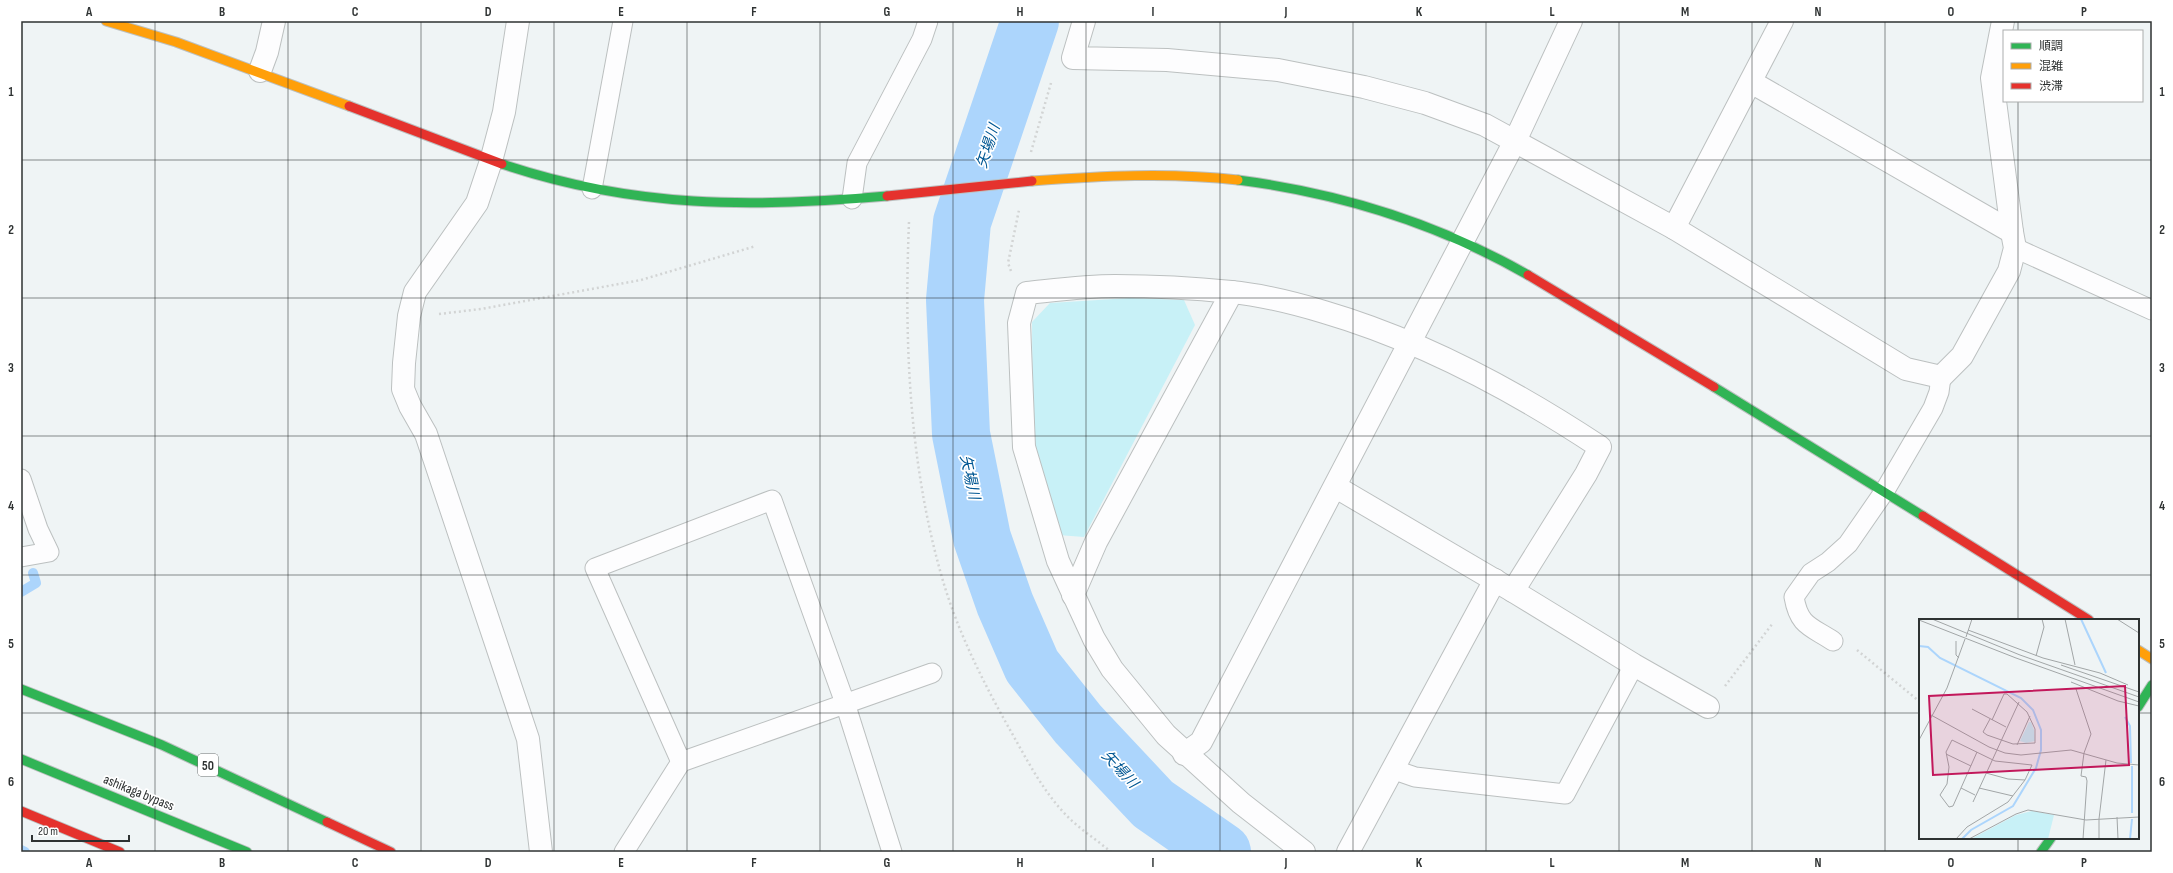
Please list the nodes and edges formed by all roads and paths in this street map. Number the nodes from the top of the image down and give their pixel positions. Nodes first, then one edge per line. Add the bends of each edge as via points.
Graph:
1 (106, 21) edge
2 (274, 21) edge
3 (518, 21) edge
4 (623, 21) edge
5 (928, 21) edge
6 (1084, 21) edge
7 (1571, 21) edge
8 (1782, 21) edge
9 (2003, 21) edge
10 (260, 72) junction
11 (1751, 82) junction
12 (1051, 83) dead end
13 (1515, 140) junction
14 (1030, 157) dead end
15 (491, 161) junction
16 (592, 189) junction
17 (912, 193) junction
18 (852, 199) junction
19 (1019, 206) dead end
20 (1674, 228) junction
21 (2014, 240) junction
22 (1462, 241) junction
23 (756, 246) dead end
24 (1013, 277) dead end
25 (1232, 292) junction
26 (2152, 310) edge
27 (409, 316) junction
28 (1409, 342) junction
29 (1941, 377) junction
30 (21, 479) edge
31 (1336, 487) junction
32 (1884, 492) junction
33 (21, 557) edge
34 (1495, 580) junction
35 (1513, 591) junction
36 (1073, 594) junction
37 (1794, 597) junction
38 (2087, 619) edge
39 (1833, 641) joint
40 (2139, 651) edge
41 (2152, 659) edge
42 (1634, 666) junction
43 (932, 673) dead end
44 (2152, 686) edge
45 (21, 689) edge
46 (1919, 701) edge
47 (845, 704) junction
48 (2139, 706) edge
49 (1708, 707) joint
50 (1184, 754) junction
51 (21, 759) edge
52 (681, 762) junction
53 (1392, 769) junction
54 (21, 811) edge
55 (2050, 839) edge
56 (120, 852) edge
57 (247, 852) edge
58 (390, 852) edge
59 (541, 852) edge
60 (624, 852) edge
61 (892, 852) edge
62 (1110, 852) edge
63 (1304, 852) edge
64 (1348, 852) edge
65 (2041, 852) edge

1 - 10 main road via 136,28
2 - 10 street
3 - 15 street via 504,112
4 - 16 lane
5 - 18 lane via 922,39 857,163
6 - 13 street via 1073,58 1167,60 1278,70 1364,87 1425,103 1485,125
7 - 13 street
8 - 11 street
9 - 21 street via 1992,78
10 - 15 main road
11 - 20 street
11 - 21 street
12 - 14 path
13 - 20 street
13 - 22 street
15 - 16 main road
15 - 27 street via 477,203 415,292
16 - 18 main road via 678,201 728,204
17 - 18 main road
17 - 22 main road via 1129,175 1189,176 1251,182 1303,191 1416,223
17 - 62 path via 909,224 908,352 913,428 926,511 943,582 984,680 1038,778 1067,817
19 - 24 path via 1008,263
20 - 29 street via 1906,369
21 - 26 lane
21 - 29 street via 2009,271 1962,356
22 - 28 street
22 - 32 main road via 1541,282 1647,345
23 - 27 path via 641,280 481,309
25 - 28 street via 1304,306 1360,322
25 - 36 street via 1096,542
25 - 36 street via 1115,286 1027,292 1019,323 1024,447 1053,548
27 - 59 street via 404,389 410,406 426,434 528,739
28 - 31 street
28 - 35 street via 1450,360 1512,393 1552,415 1600,447
29 - 32 lane via 1933,408
30 - 33 lane via 38,529 49,552
31 - 34 street
31 - 50 street via 1201,742
32 - 37 lane via 1848,544 1811,573
32 - 38 main road
34 - 35 street
34 - 53 street
35 - 42 street
36 - 50 street via 1094,639 1112,669
37 - 39 lane via 1797,613 1802,621
37 - 49 path
39 - 46 path via 1862,652
40 - 41 main road
42 - 49 street
42 - 53 lane via 1565,794 1415,776
43 - 47 lane
44 - 48 main road
45 - 58 main road, 50 via 88,712 200,761
47 - 52 lane
47 - 52 lane via 772,500 595,568
47 - 61 lane
50 - 63 street
51 - 57 main road, ashikaga bypass
52 - 60 lane
53 - 64 street
54 - 56 main road
55 - 65 main road

